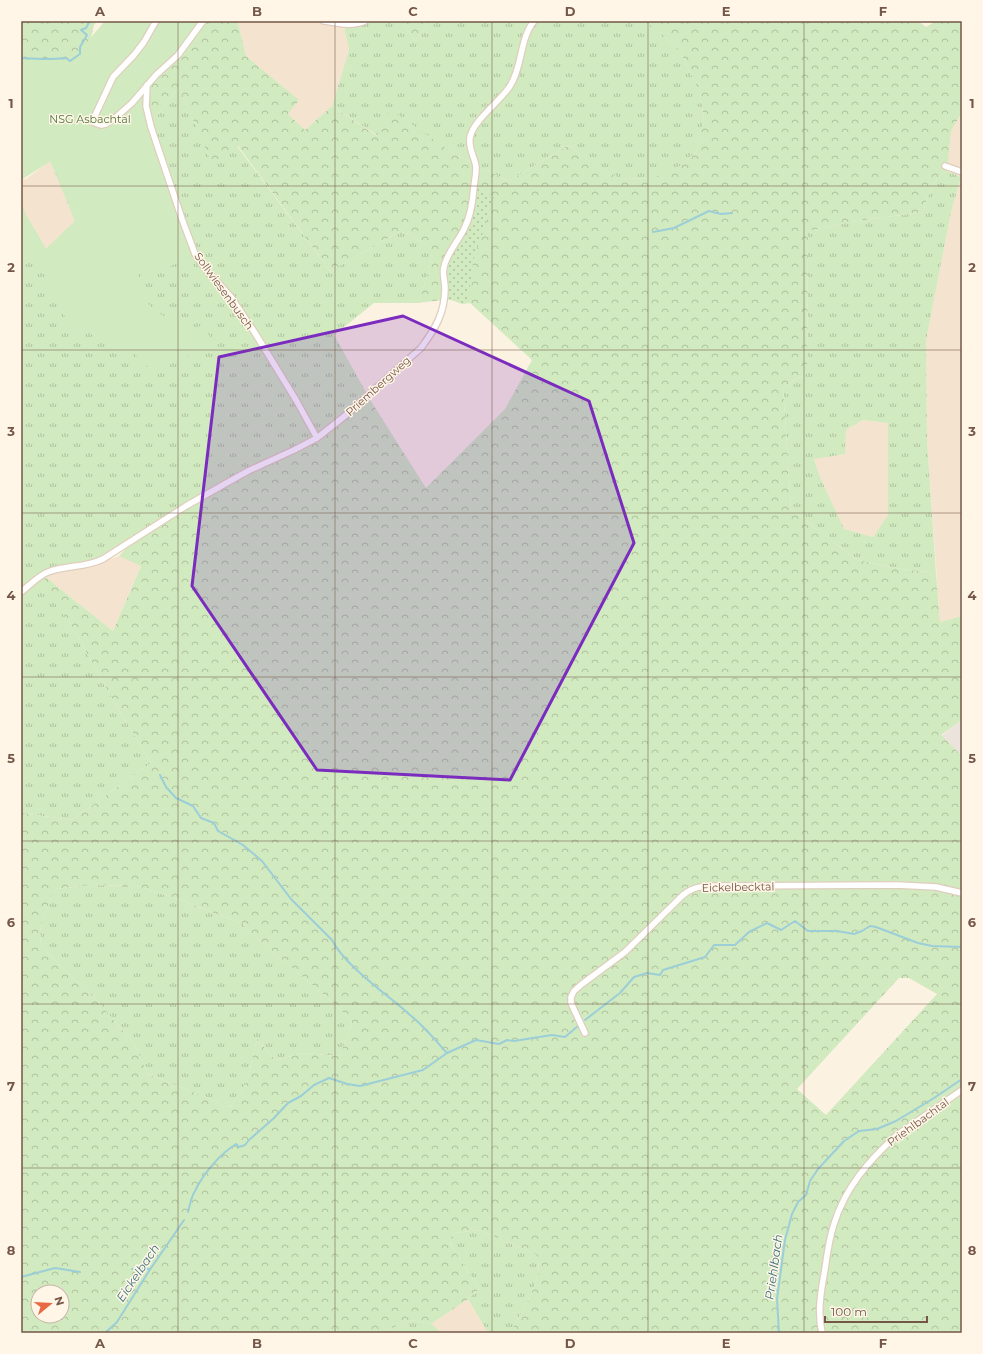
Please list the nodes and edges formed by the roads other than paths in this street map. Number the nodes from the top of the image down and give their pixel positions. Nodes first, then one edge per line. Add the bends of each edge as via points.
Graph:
1 (156, 21) edge
2 (203, 21) edge
3 (324, 21) edge
4 (365, 21) edge
5 (534, 21) edge
6 (147, 86) junction
7 (945, 166) dead end
8 (962, 172) edge
9 (317, 438) junction
10 (21, 592) edge
11 (962, 893) edge
12 (585, 1033) dead end
13 (962, 1090) edge
14 (822, 1333) edge

1 - 6 street via 144,42 113,77 92,122 101,125 116,118
2 - 6 street via 180,53
3 - 4 street via 347,25
5 - 9 street, Priembergweg via 526,33 512,84 472,130 470,146 476,167 474,186 468,220 444,267 444,300 440,317 421,348
6 - 9 street, Sollwiesenbusch via 146,106 150,123 195,254 231,297
7 - 8 street
9 - 10 street, Priembergweg via 223,484 96,563 49,572
11 - 12 street, Eickelbecktal via 936,887 897,885 694,888 625,952 574,991 571,1003
13 - 14 street, Priehlbachtal via 888,1143 864,1168 844,1198 834,1224 822,1281 819,1312

